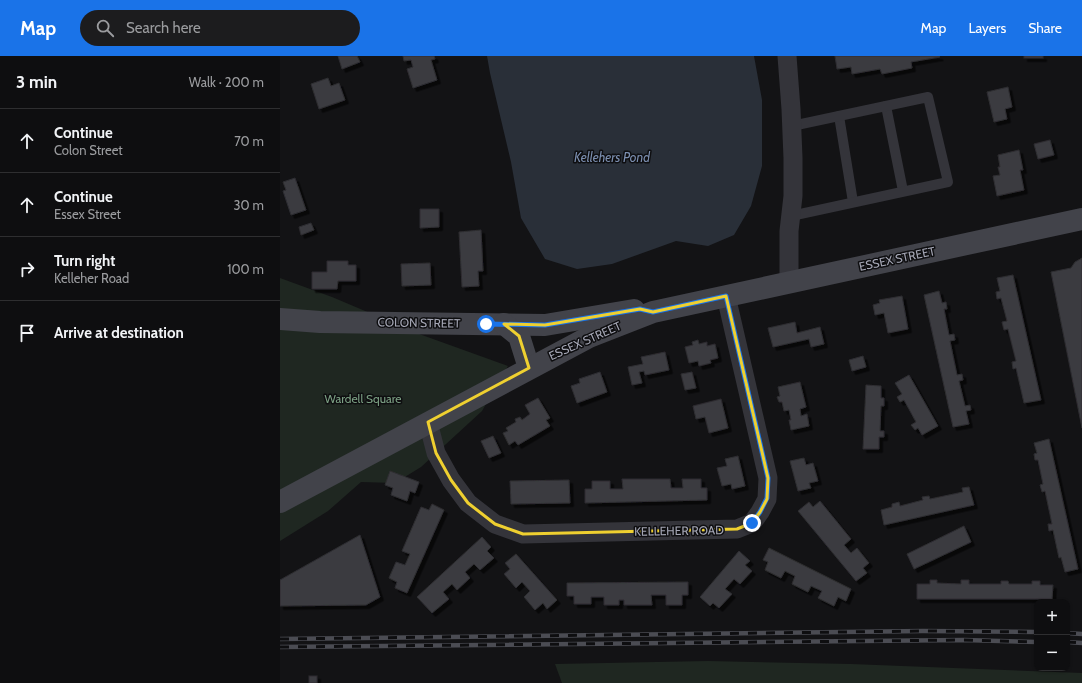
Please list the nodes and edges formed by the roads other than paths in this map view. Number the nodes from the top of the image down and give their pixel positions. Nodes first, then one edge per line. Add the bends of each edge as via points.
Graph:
1 (787, 56) edge
2 (886, 106) junction
3 (839, 116) junction
4 (792, 126) junction
5 (903, 191) junction
6 (853, 202) junction
7 (791, 216) junction
8 (1082, 219) edge
9 (789, 283) junction
10 (726, 296) junction
11 (653, 312) junction
12 (280, 319) edge
13 (504, 324) junction
14 (529, 368) junction
15 (428, 422) junction
16 (280, 502) edge

1 - 4 street
2 - 3 lane
2 - 5 lane
2 - 5 lane via 928,97 948,182
3 - 4 lane
3 - 6 lane
4 - 7 street
5 - 6 lane
6 - 7 lane
7 - 9 street
8 - 9 main road, ESSEX STREET
9 - 10 main road, ESSEX STREET
10 - 11 main road, ESSEX STREET
10 - 15 street, KELLEHER ROAD via 768,478 767,498 752,523 737,529 523,534 495,524 468,503 436,453
11 - 13 main road, COLON STREET via 640,309 545,325
11 - 14 main road, ESSEX STREET via 588,337
12 - 13 main road, COLON STREET via 320,322
13 - 14 main road via 519,336
14 - 15 main road, ESSEX STREET
15 - 16 main road, ESSEX STREET

